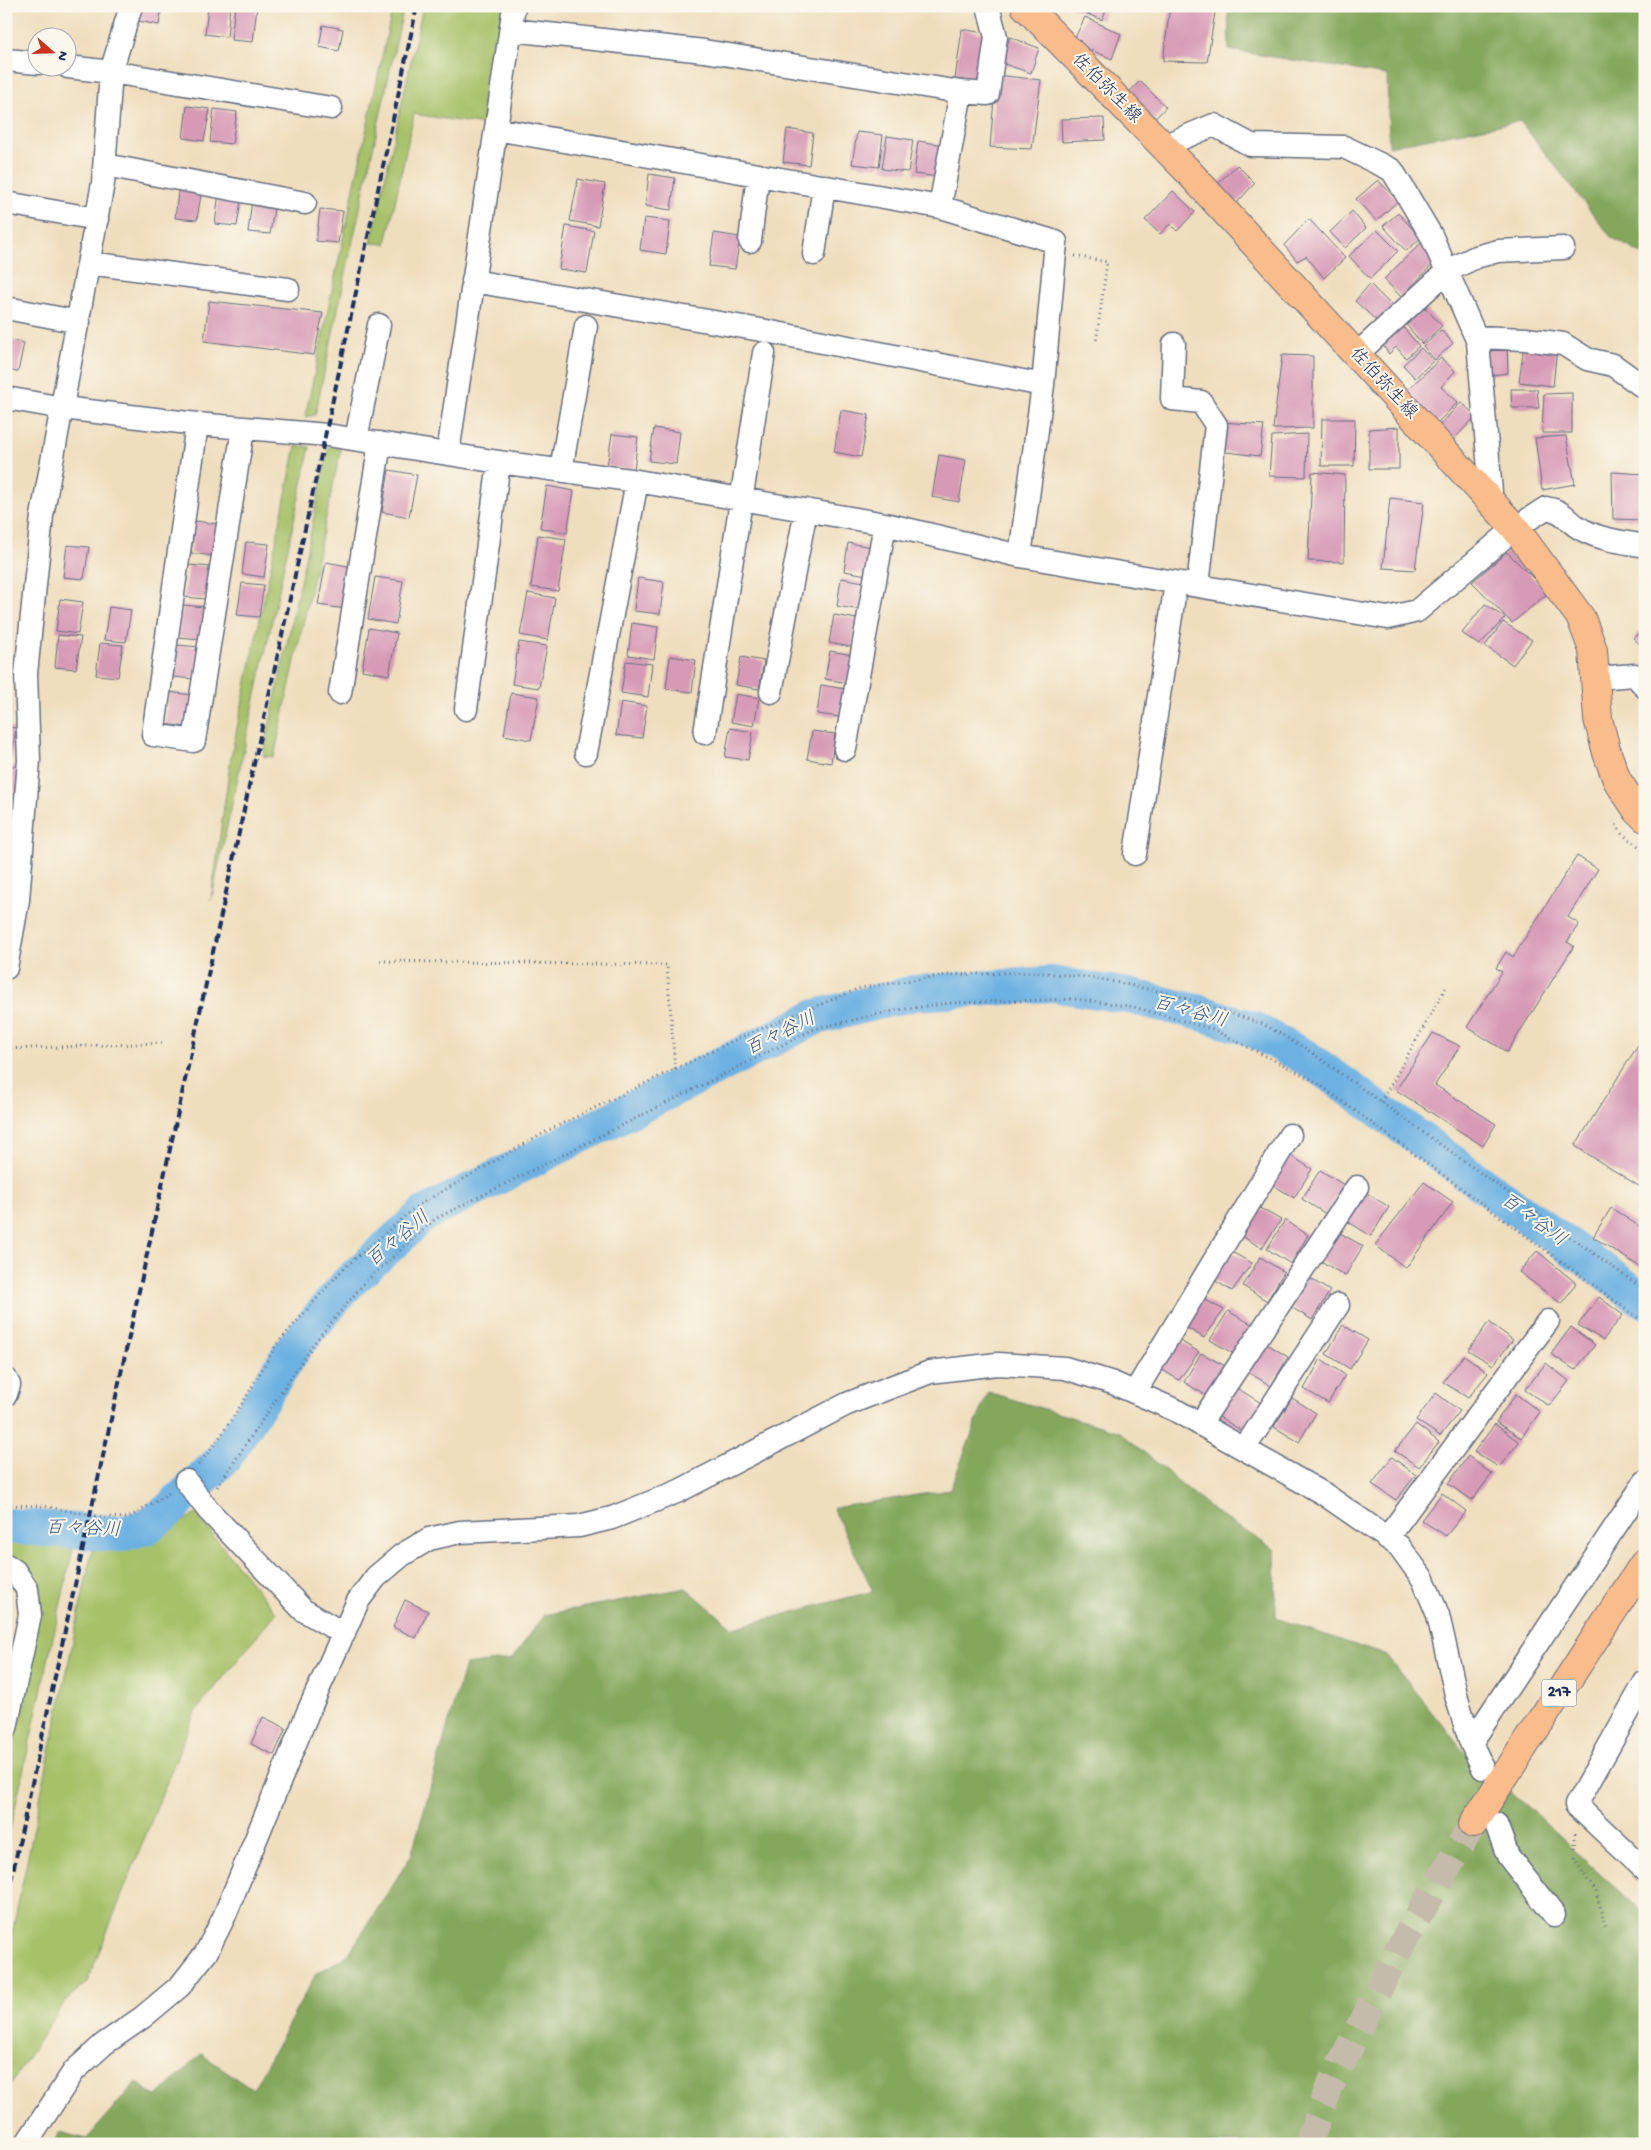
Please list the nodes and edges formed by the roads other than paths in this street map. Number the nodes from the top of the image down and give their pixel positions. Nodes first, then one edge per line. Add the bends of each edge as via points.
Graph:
1 (131, 6) edge
2 (514, 6) edge
3 (988, 6) edge
4 (1025, 6) edge
5 (511, 30) junction
6 (6, 60) edge
7 (28, 62) edge
8 (78, 68) edge
9 (111, 72) junction
10 (961, 92) junction
11 (332, 108) dead end
12 (496, 129) junction
13 (1163, 146) junction
14 (105, 165) junction
15 (758, 175) junction
16 (824, 186) junction
17 (305, 202) dead end
18 (6, 203) edge
19 (940, 207) junction
20 (97, 219) junction
21 (750, 241) dead end
22 (1564, 248) dead end
23 (814, 254) dead end
24 (89, 264) junction
25 (1448, 271) junction
26 (473, 281) junction
27 (288, 289) dead end
28 (6, 308) edge
29 (78, 322) junction
30 (378, 325) dead end
31 (586, 326) dead end
32 (1476, 337) junction
33 (1174, 344) dead end
34 (764, 353) dead end
35 (1356, 355) junction
36 (1044, 385) junction
37 (1645, 388) edge
38 (6, 398) edge
39 (63, 408) junction
40 (196, 424) junction
41 (244, 429) junction
42 (356, 439) junction
43 (380, 443) junction
44 (448, 453) junction
45 (499, 462) junction
46 (561, 470) junction
47 (637, 481) junction
48 (741, 498) junction
49 (1492, 504) junction
50 (806, 510) junction
51 (885, 524) junction
52 (1515, 528) junction
53 (1645, 546) edge
54 (1020, 556) junction
55 (1176, 583) junction
56 (1198, 586) junction
57 (1596, 678) junction
58 (1645, 687) edge
59 (771, 692) dead end
60 (340, 693) dead end
61 (466, 709) dead end
62 (705, 733) dead end
63 (845, 750) dead end
64 (586, 753) dead end
65 (1645, 818) edge
66 (1135, 854) dead end
67 (6, 968) edge
68 (1290, 1135) dead end
69 (1356, 1187) dead end
70 (1338, 1305) dead end
71 (1548, 1321) dead end
72 (6, 1379) edge
73 (1135, 1392) junction
74 (6, 1394) edge
75 (1200, 1424) junction
76 (1244, 1449) junction
77 (186, 1481) road end
78 (1645, 1482) edge
79 (1387, 1538) junction
80 (1645, 1562) edge
81 (6, 1564) edge
82 (344, 1634) junction
83 (1645, 1682) edge
84 (6, 1728) edge
85 (1471, 1743) junction
86 (1483, 1768) dead end
87 (1485, 1824) joint
88 (1645, 1870) edge
89 (1554, 1915) dead end
90 (26, 2144) edge

1 - 9 street
2 - 5 street
3 - 10 street via 996,37 988,94
4 - 13 main road, 佐伯弥生線
5 - 10 street via 704,51
5 - 12 street
6 - 7 street
8 - 9 street
9 - 11 street
9 - 14 street
10 - 19 street
12 - 15 street
12 - 26 street
13 - 25 street via 1214,125 1251,144 1344,147 1392,170 1431,235
13 - 35 main road, 佐伯弥生線
14 - 17 street
14 - 20 street
15 - 16 street
15 - 21 street
16 - 19 street
16 - 23 street
18 - 20 street
19 - 36 street via 1056,242
20 - 24 street
22 - 25 street via 1498,252 1476,257
24 - 27 street
24 - 29 street
25 - 32 street
25 - 35 street
26 - 36 street via 761,330
26 - 44 street
28 - 29 street
29 - 39 street
30 - 42 street
31 - 46 street
32 - 37 street via 1562,344 1587,359 1612,365
32 - 49 street
33 - 56 street via 1172,399 1201,402 1216,425
34 - 48 street
35 - 49 main road, 佐伯弥生線
36 - 54 street
38 - 39 street
39 - 40 street
39 - 67 street via 42,516 36,573 26,674 29,760 18,900
40 - 41 street
40 - 41 street via 153,734 194,741
41 - 42 street
42 - 43 street
43 - 44 street
43 - 60 street
44 - 45 street
45 - 46 street
45 - 61 street
46 - 47 street
47 - 48 street
47 - 64 street
48 - 50 street
48 - 62 street
49 - 52 main road, 佐伯弥生線
50 - 51 street
50 - 59 street
51 - 54 street
51 - 63 street
52 - 53 street via 1546,508 1560,510 1582,530
52 - 56 street via 1417,611 1388,618
52 - 57 main road, 佐伯弥生線 via 1582,618 1594,650
54 - 55 street
55 - 56 street
55 - 66 street
57 - 58 street via 1635,675
57 - 65 main road, 佐伯弥生線 via 1598,719 1607,753 1617,780
68 - 73 street
69 - 75 street
70 - 76 street
71 - 79 street
72 - 74 street via 9,1385
73 - 75 street
73 - 82 street via 1065,1368 997,1364 930,1372 847,1404 679,1491 612,1518 579,1526 460,1532 429,1540 402,1555 376,1577 358,1601
75 - 76 street
76 - 79 street via 1324,1494
77 - 82 street via 207,1509 303,1610
78 - 85 street
79 - 85 street via 1398,1546 1423,1580 1438,1615
80 - 87 main road, 217
81 - 84 street via 27,1589 30,1615
82 - 90 street via 206,1953 180,1986 74,2071
83 - 88 street via 1576,1805
85 - 86 street
87 - 89 street

